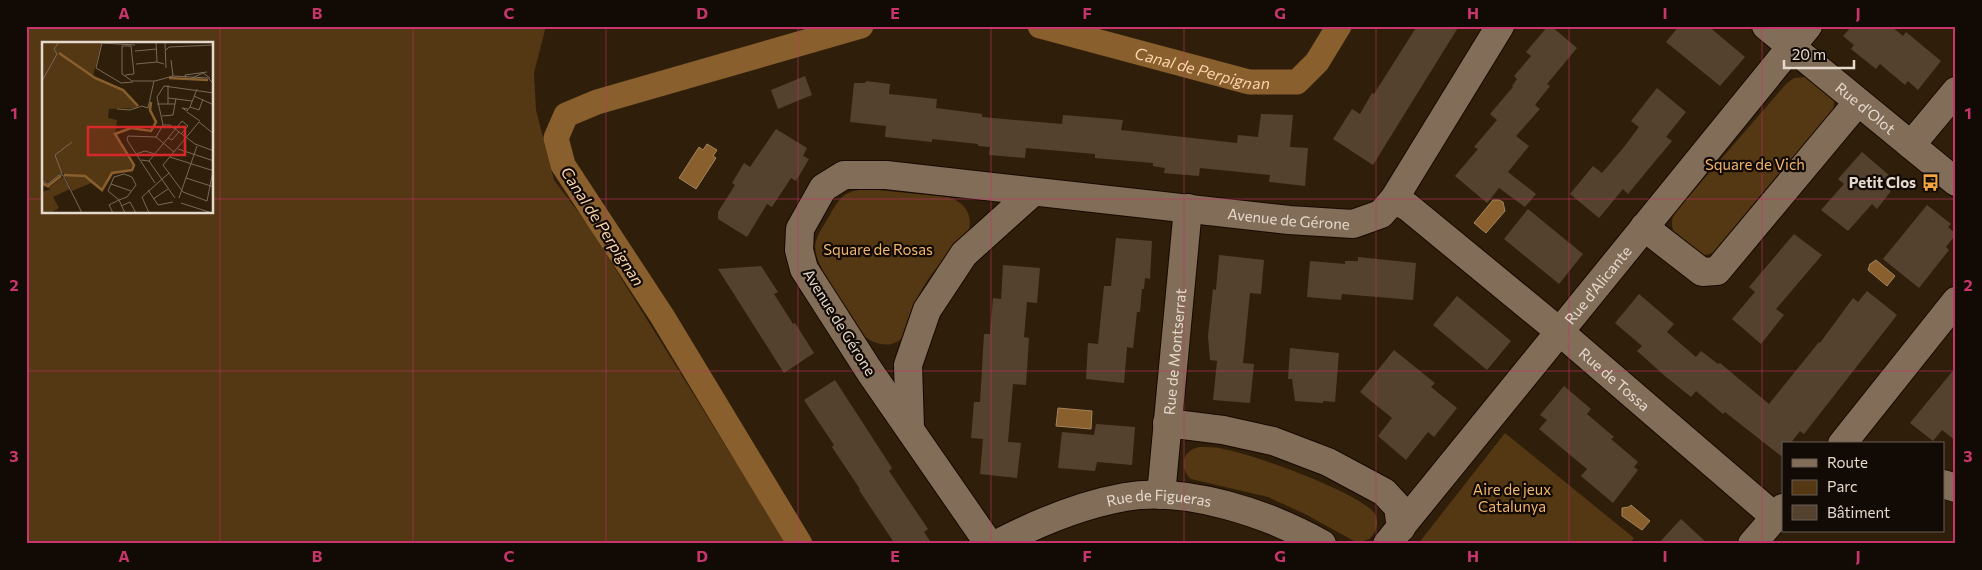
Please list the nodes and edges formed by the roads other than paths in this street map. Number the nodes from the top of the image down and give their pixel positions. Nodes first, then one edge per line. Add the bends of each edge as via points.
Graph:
1 (1500, 26) edge
2 (1766, 26) edge
3 (1808, 26) edge
4 (1792, 47) junction
5 (1956, 91) edge
6 (1858, 102) junction
7 (1911, 145) junction
8 (1956, 182) edge
9 (1034, 192) junction
10 (1394, 199) junction
11 (1188, 208) junction
12 (1644, 227) junction
13 (1956, 301) edge
14 (1560, 332) junction
15 (1167, 423) junction
16 (910, 428) junction
17 (1844, 442) edge
18 (1944, 484) edge
19 (1956, 488) edge
20 (1161, 495) junction
21 (1779, 513) edge
22 (1394, 536) edge
23 (989, 544) edge
24 (997, 544) edge
25 (1322, 544) edge
26 (1752, 544) edge

1 - 10 street, Avenue de Gérone
2 - 4 street, Rue d'Olot
3 - 4 street, Rue d'Alicante
4 - 6 street, Rue d'Olot
4 - 12 street, Rue d'Alicante
5 - 7 street
6 - 7 street, Rue d'Olot
6 - 12 street via 1717,271 1702,272
7 - 8 street, Rue d'Olot
9 - 11 street, Avenue de Gérone
9 - 16 street via 964,254 927,310 908,365
9 - 16 street, Avenue de Gérone via 886,175 844,175 823,188 800,228 799,250 804,269
10 - 11 street, Avenue de Gérone via 1381,214 1353,224
10 - 14 street, Rue de Tossa
11 - 15 street, Rue de Montserrat
12 - 14 street, Rue d'Alicante
13 - 17 street
14 - 21 street, Rue de Tossa
14 - 22 street, Rue d'Alicante
15 - 20 street, Rue de Montserrat
15 - 22 street via 1223,430 1272,441 1328,462 1384,492 1398,507
16 - 23 street, Avenue de Gérone
18 - 19 street
20 - 24 street, Rue de Figueras via 1126,497 1082,508 1035,524
20 - 25 street, Rue de Figueras via 1217,502 1296,529
21 - 26 street

